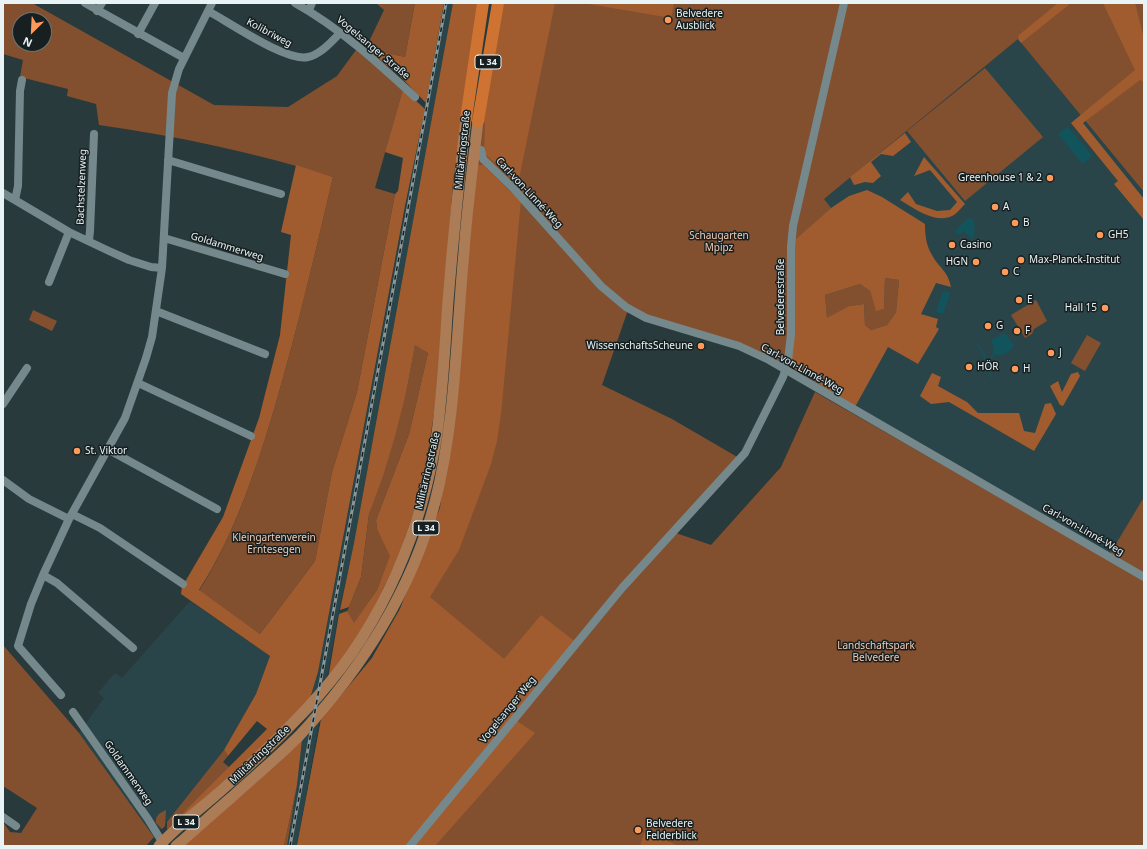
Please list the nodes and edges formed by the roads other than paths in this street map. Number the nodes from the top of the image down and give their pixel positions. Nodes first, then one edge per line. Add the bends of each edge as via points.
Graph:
1 (84, 3) edge
2 (102, 3) edge
3 (155, 3) edge
4 (212, 3) edge
5 (295, 3) edge
6 (483, 3) edge
7 (498, 3) edge
8 (844, 3) edge
9 (311, 7) edge
10 (97, 11) junction
11 (208, 11) junction
12 (340, 33) junction
13 (138, 34) junction
14 (184, 58) junction
15 (22, 80) dead end
16 (415, 97) dead end
17 (466, 119) joint
18 (478, 121) joint
19 (94, 134) dead end
20 (482, 150) dead end
21 (168, 160) junction
22 (3, 194) edge
23 (281, 194) dead end
24 (15, 200) junction
25 (69, 232) junction
26 (164, 238) junction
27 (88, 240) junction
28 (162, 268) junction
29 (284, 274) dead end
30 (49, 282) dead end
31 (156, 311) junction
32 (265, 354) dead end
33 (27, 368) dead end
34 (786, 370) junction
35 (138, 383) junction
36 (3, 404) edge
37 (251, 436) dead end
38 (109, 450) junction
39 (3, 480) edge
40 (217, 509) dead end
41 (71, 516) junction
42 (43, 575) junction
43 (1144, 577) edge
44 (183, 584) dead end
45 (622, 588) joint
46 (132, 648) dead end
47 (60, 695) dead end
48 (73, 712) dead end
49 (3, 818) edge
50 (16, 826) dead end
51 (162, 845) edge
52 (176, 846) edge
53 (410, 846) edge

1 - 10 street
2 - 10 street
3 - 13 street
4 - 11 street
5 - 9 street, Vogelsanger Straße
6 - 17 highway, Militärringstraße / L 34
7 - 18 highway, Militärringstraße / L 34
8 - 34 street, Belvederestraße via 793,226 791,334
9 - 12 street, Vogelsanger Straße
10 - 13 street
11 - 12 street, Kolibriweg via 277,50 298,58 313,56
11 - 14 street
12 - 16 street, Vogelsanger Straße via 380,64
13 - 14 street
14 - 21 street via 172,93
15 - 24 street via 18,186
17 - 51 main road, Militärringstraße / L 34 via 437,433 423,500 397,571 365,632 320,694 287,729
18 - 52 main road, Militärringstraße / L 34 via 449,436 434,504 408,577 375,638 326,706 298,737
19 - 27 street, Bachstelzenweg
20 - 34 street, Carl-von-Linné-Weg via 483,159 514,189 602,286 626,307 646,318 739,346
21 - 23 street
21 - 26 street
22 - 24 street, Bachstelzenweg
24 - 25 street, Bachstelzenweg
25 - 27 street, Bachstelzenweg
25 - 30 street, Bachstelzenweg
26 - 28 street
26 - 29 street, Goldammerweg
27 - 28 street, Bachstelzenweg via 129,260
28 - 31 street
31 - 32 street
31 - 35 street via 152,337
33 - 36 street
34 - 43 street, Carl-von-Linné-Weg
34 - 45 street, Belvederestraße via 745,453
35 - 37 street
35 - 38 street
38 - 40 street
38 - 41 street
39 - 41 street via 29,499
41 - 42 street
41 - 44 street via 94,524
42 - 46 street via 57,583
42 - 47 street via 18,646
45 - 53 street, Vogelsanger Weg
48 - 51 street, Goldammerweg via 148,819
49 - 50 street

